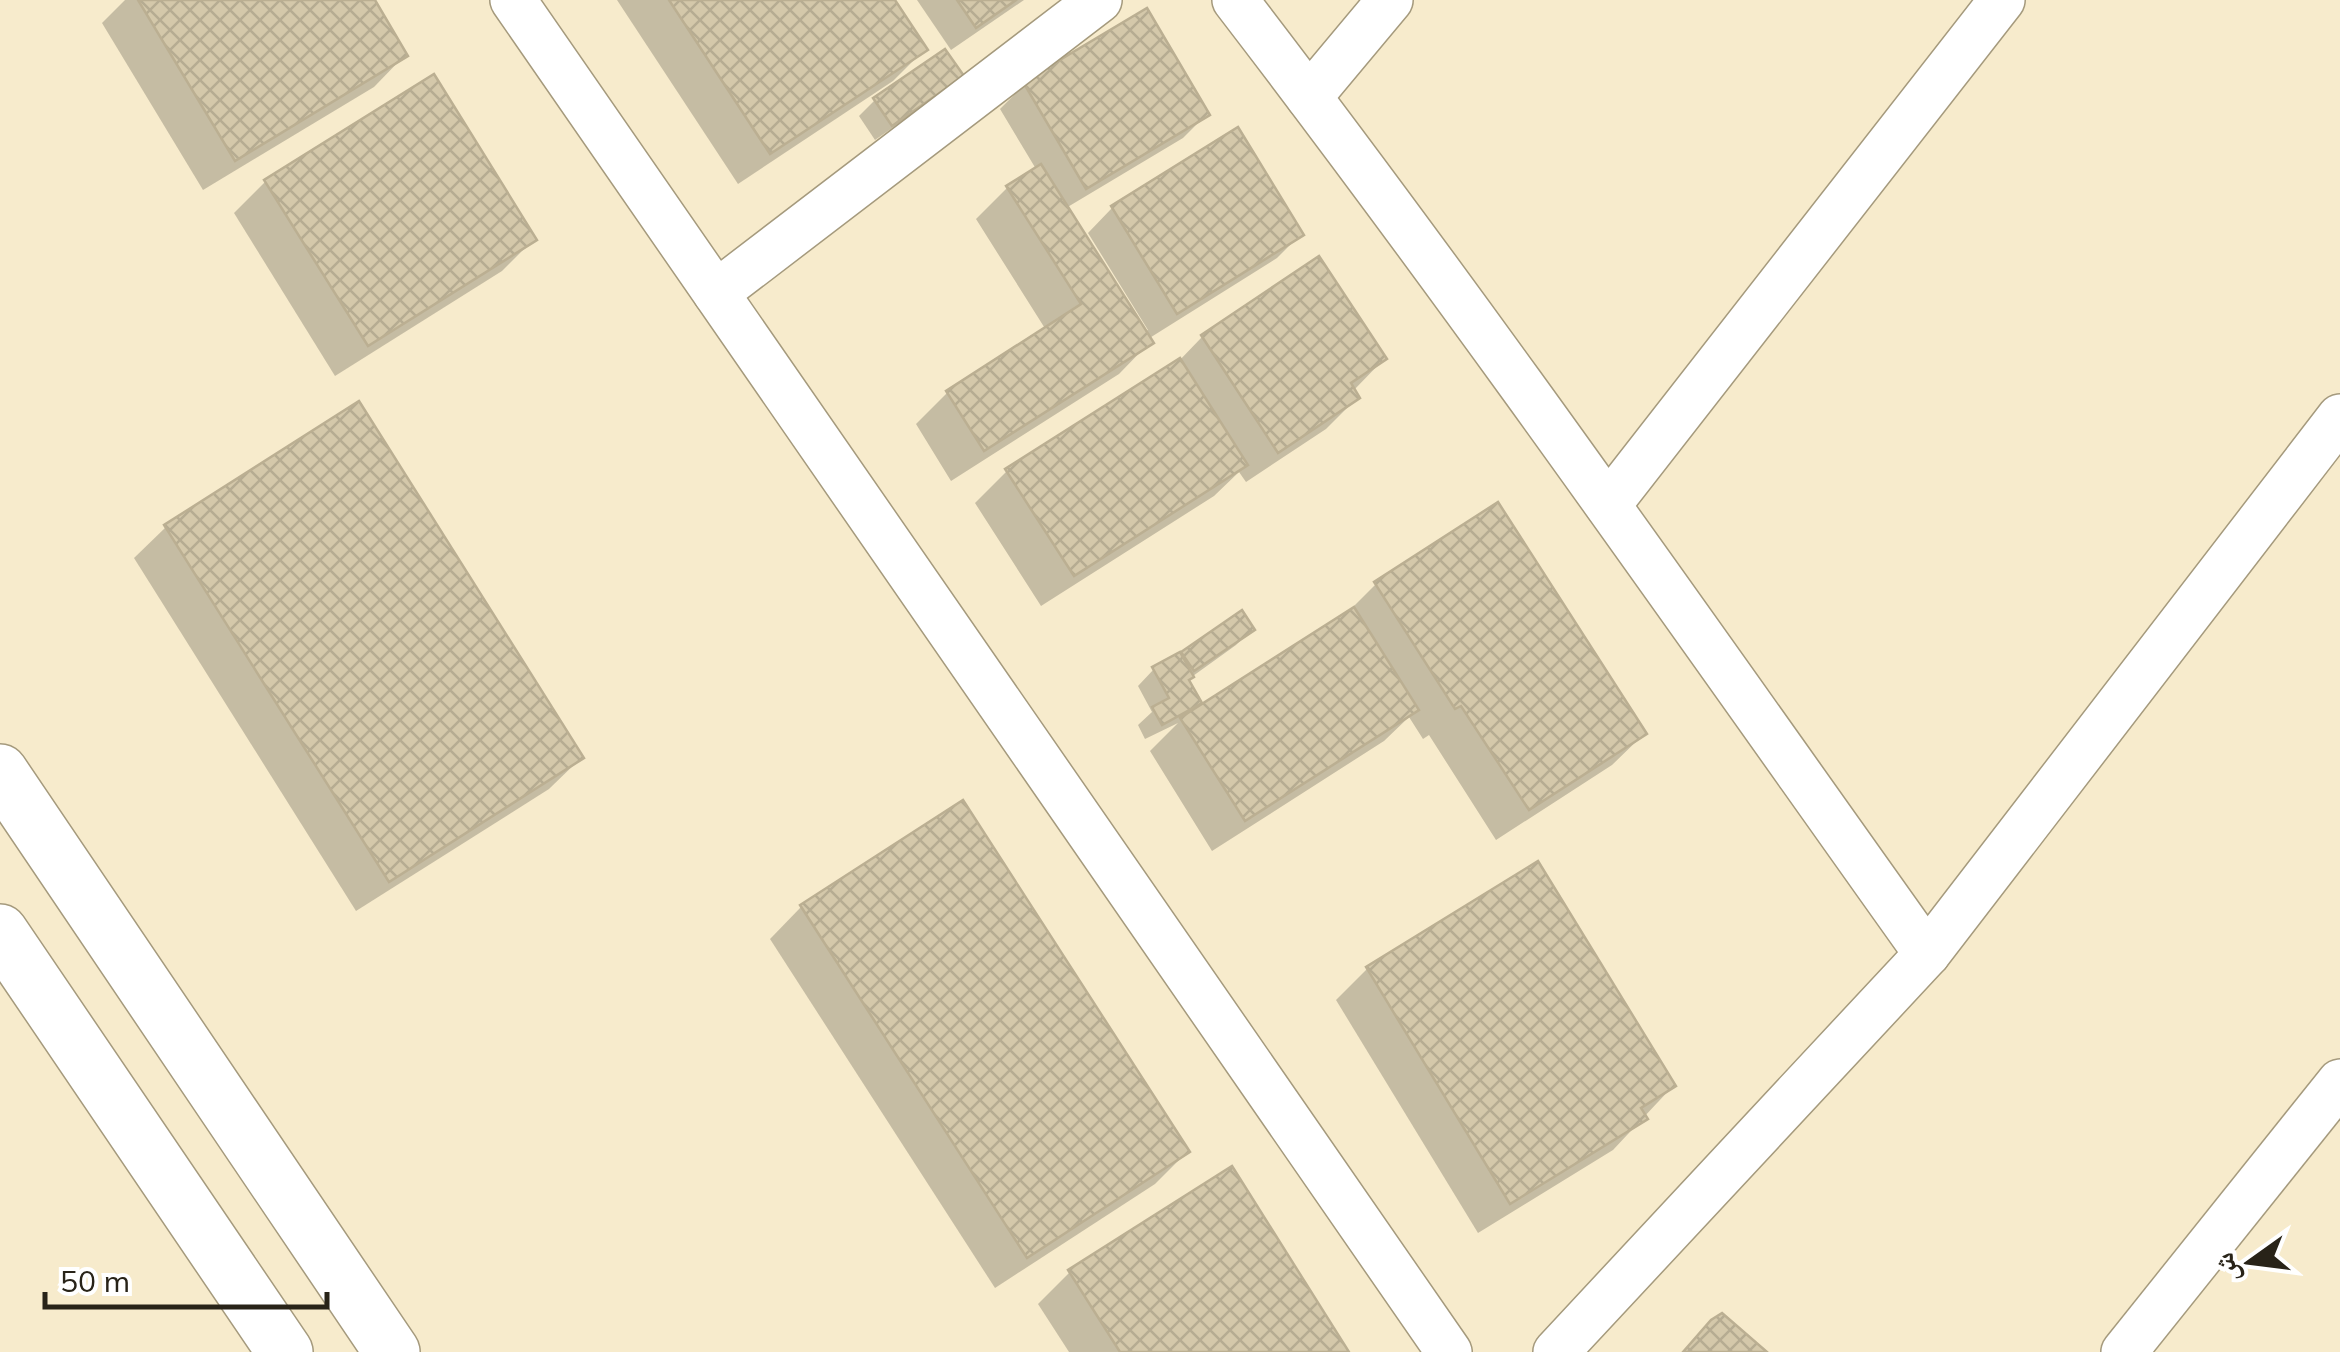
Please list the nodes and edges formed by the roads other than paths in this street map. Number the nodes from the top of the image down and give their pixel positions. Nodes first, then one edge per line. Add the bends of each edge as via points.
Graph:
1 (513, 0) edge
2 (1099, 0) edge
3 (1235, 0) edge
4 (1390, 0) edge
5 (2002, 0) edge
6 (1309, 97) junction
7 (716, 293) junction
8 (2340, 417) edge
9 (1608, 505) junction
10 (0, 772) edge
11 (0, 932) edge
12 (1927, 954) junction
13 (2340, 1082) edge
14 (285, 1352) edge
15 (392, 1352) edge
16 (1450, 1352) edge
17 (1556, 1352) edge
18 (2124, 1352) edge

1 - 7 street
2 - 7 street
3 - 6 street
4 - 6 street
5 - 9 street
6 - 9 street
7 - 16 street
8 - 12 street
9 - 12 street
10 - 15 street
11 - 14 street
12 - 17 street
13 - 18 street

